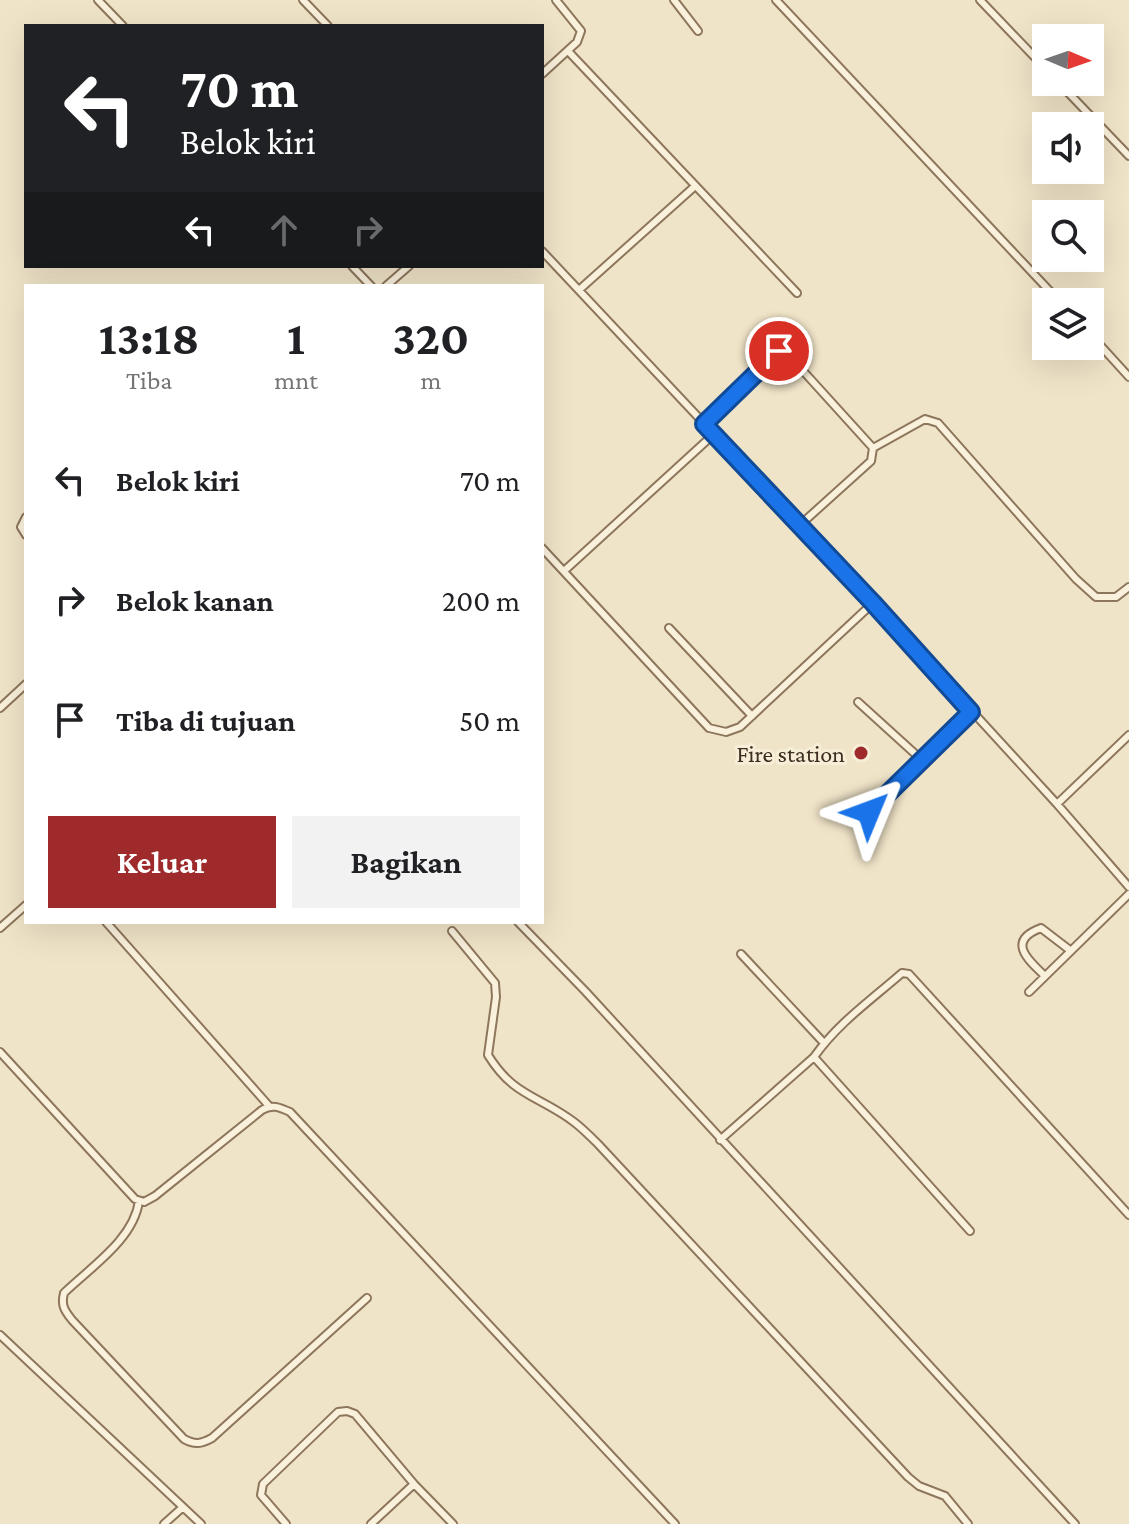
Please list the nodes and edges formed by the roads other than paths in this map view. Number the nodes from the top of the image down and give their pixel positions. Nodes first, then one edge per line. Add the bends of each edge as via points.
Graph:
1 (98, 0) edge
2 (303, 0) edge
3 (556, 0) edge
4 (674, 0) edge
5 (776, 0) edge
6 (980, 0) edge
7 (121, 24) edge
8 (326, 24) edge
9 (698, 31) dead end
10 (568, 51) junction
11 (1032, 54) edge
12 (544, 72) edge
13 (1071, 96) edge
14 (1129, 156) edge
15 (694, 187) junction
16 (544, 253) edge
17 (354, 268) edge
18 (407, 268) edge
19 (369, 284) edge
20 (388, 284) edge
21 (1047, 288) edge
22 (579, 290) junction
23 (797, 293) dead end
24 (1104, 349) edge
25 (1129, 377) edge
26 (704, 424) junction
27 (714, 434) junction
28 (873, 448) junction
29 (800, 525) junction
30 (544, 550) edge
31 (564, 571) junction
32 (1129, 587) edge
33 (873, 603) junction
34 (669, 628) dead end
35 (24, 686) edge
36 (858, 702) dead end
37 (0, 708) edge
38 (971, 712) junction
39 (752, 716) junction
40 (1129, 735) edge
41 (923, 761) junction
42 (1057, 804) junction
43 (869, 812) dead end
44 (1129, 887) edge
45 (1129, 894) edge
46 (24, 907) edge
47 (108, 924) edge
48 (520, 924) edge
49 (0, 928) edge
50 (452, 931) dead end
51 (1071, 951) junction
52 (741, 954) dead end
53 (1045, 976) junction
54 (1029, 992) dead end
55 (824, 1043) junction
56 (0, 1052) edge
57 (814, 1057) junction
58 (269, 1106) junction
59 (720, 1140) junction
60 (139, 1201) junction
61 (1129, 1215) edge
62 (970, 1231) dead end
63 (367, 1298) dead end
64 (0, 1335) edge
65 (414, 1484) junction
66 (183, 1507) junction
67 (164, 1524) edge
68 (201, 1524) edge
69 (286, 1524) edge
70 (371, 1524) edge
71 (453, 1524) edge
72 (675, 1524) edge
73 (968, 1524) edge
74 (1075, 1524) edge

1 - 7 lane
2 - 8 lane
3 - 10 lane via 581,31
4 - 9 lane
5 - 21 lane
6 - 11 lane
10 - 12 lane
10 - 15 lane
13 - 14 lane
15 - 22 lane
15 - 23 lane
16 - 22 lane
17 - 19 lane
18 - 20 lane
22 - 26 lane
24 - 25 lane
26 - 27 lane
26 - 28 lane via 779,351 785,351
27 - 29 lane
27 - 31 lane
28 - 29 lane via 871,461
28 - 32 lane via 925,419 938,423 1096,597 1116,597
29 - 33 lane
30 - 31 lane
31 - 39 lane via 709,728 726,732
33 - 38 lane
33 - 39 lane
34 - 39 lane
35 - 37 lane
36 - 41 lane
38 - 41 lane
38 - 42 lane
40 - 42 lane
41 - 43 lane
42 - 44 lane
45 - 51 lane
46 - 49 lane
47 - 58 lane
48 - 59 lane
50 - 73 lane via 495,983 488,1055 499,1073 524,1095 575,1122 598,1144 908,1477 945,1496
51 - 53 lane
51 - 53 lane via 1048,931 1031,931 1022,950
52 - 55 lane
53 - 54 lane
55 - 57 lane
55 - 61 lane via 866,1001 902,973 909,974
56 - 60 lane
57 - 59 lane
57 - 62 lane
58 - 60 lane via 155,1196
58 - 72 lane via 296,1117
59 - 74 lane
60 - 63 lane via 125,1234 64,1293 62,1301 64,1310 192,1443 212,1438
64 - 66 lane
65 - 69 lane via 355,1414 338,1412 263,1484 261,1495
65 - 70 lane
65 - 71 lane
66 - 67 lane
66 - 68 lane

